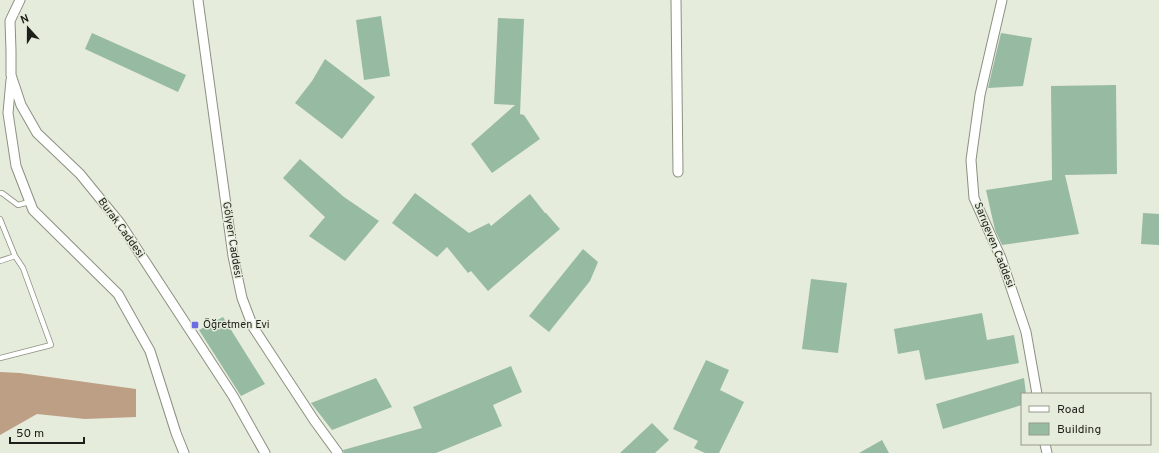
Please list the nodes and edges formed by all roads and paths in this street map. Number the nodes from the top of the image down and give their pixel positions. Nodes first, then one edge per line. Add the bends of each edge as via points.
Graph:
1 (20, 0) edge
2 (198, 0) edge
3 (676, 0) edge
4 (1002, 0) edge
5 (11, 74) junction
6 (678, 172) dead end
7 (0, 193) edge
8 (29, 202) junction
9 (0, 219) edge
10 (15, 256) junction
11 (0, 261) edge
12 (0, 358) edge
13 (1037, 393) edge
14 (184, 453) edge
15 (265, 453) edge
16 (338, 453) edge

1 - 5 street, Burak Caddesi via 10,21
2 - 16 street, Gölyeri Caddesi via 233,256 242,298 253,327
3 - 6 street
4 - 13 street, Sarıgeven Caddesi via 980,95 971,160 974,198 1001,258 1026,332
5 - 8 street via 8,113 16,166
5 - 15 street, Burak Caddesi via 21,105 37,133 80,174 120,223 233,396
7 - 8 lane via 18,205
8 - 14 street via 33,210 118,294 150,351
9 - 10 lane
10 - 11 lane
10 - 12 lane via 23,268 51,345

